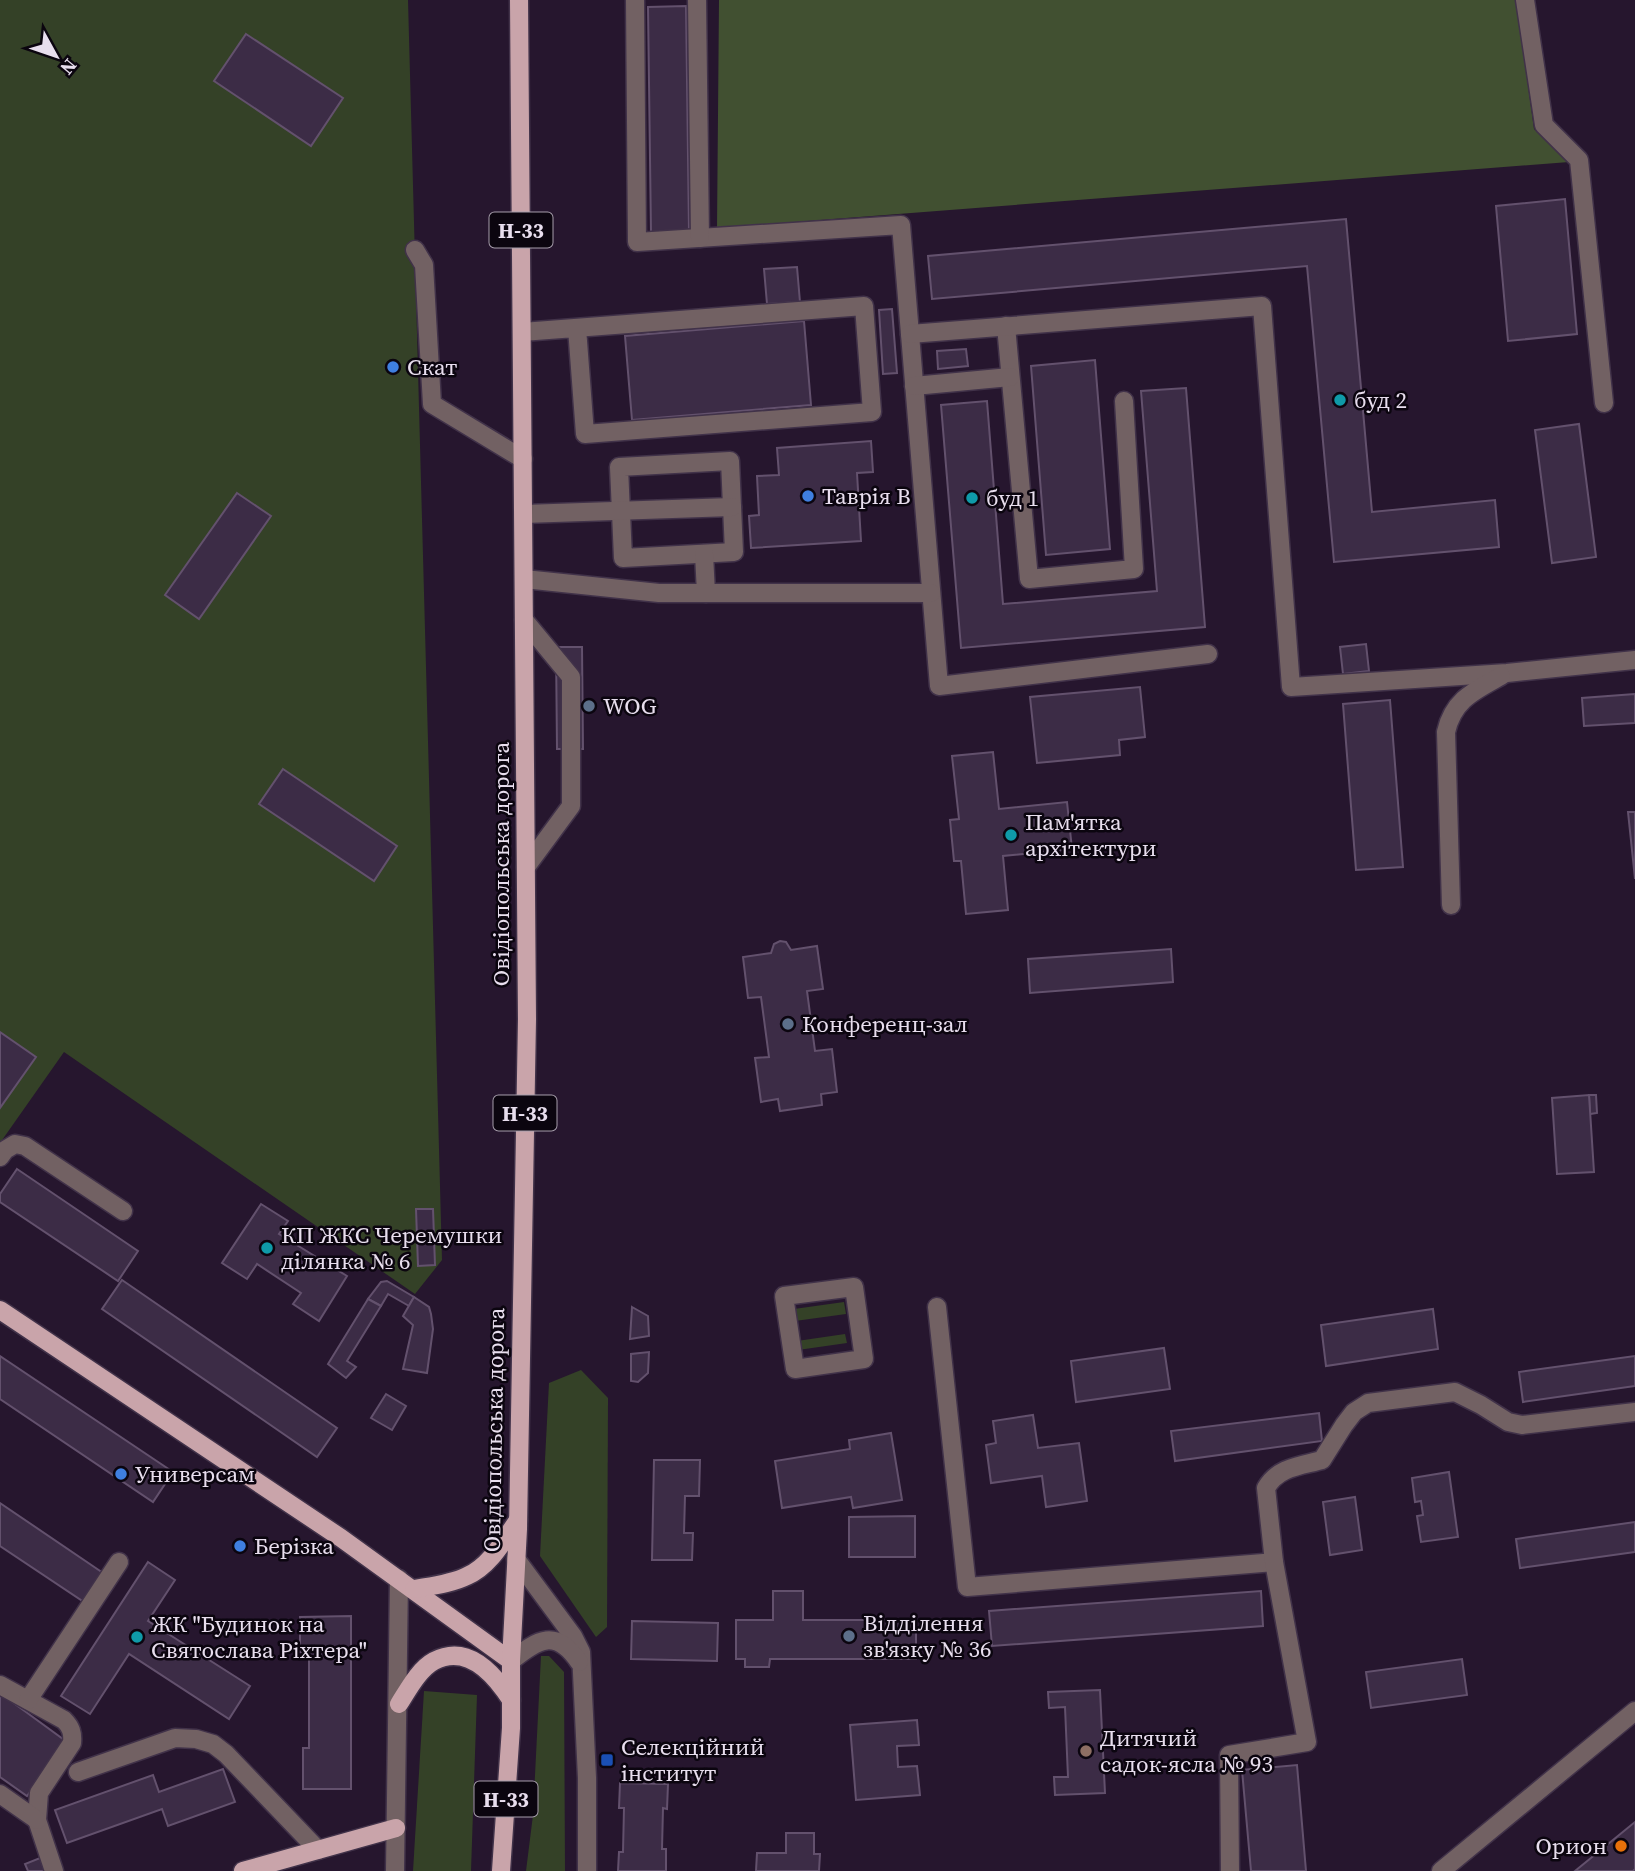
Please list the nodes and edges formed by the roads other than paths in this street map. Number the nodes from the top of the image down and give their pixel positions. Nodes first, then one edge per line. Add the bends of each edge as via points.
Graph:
1 (519, 0) edge
2 (635, 0) edge
3 (648, 0) edge
4 (697, 0) edge
5 (1525, 0) edge
6 (700, 238) junction
7 (415, 250) dead end
8 (1006, 326) junction
9 (577, 328) junction
10 (522, 332) junction
11 (910, 334) junction
12 (1010, 377) junction
13 (914, 386) junction
14 (1124, 401) dead end
15 (1604, 403) dead end
16 (523, 459) junction
17 (732, 507) junction
18 (621, 511) junction
19 (524, 514) junction
20 (704, 554) junction
21 (524, 579) junction
22 (706, 593) junction
23 (931, 593) junction
24 (524, 620) junction
25 (1208, 654) dead end
26 (1635, 660) edge
27 (1507, 673) junction
28 (526, 867) junction
29 (1451, 905) dead end
30 (0, 1157) edge
31 (123, 1211) dead end
32 (854, 1287) joint
33 (937, 1307) dead end
34 (0, 1310) edge
35 (1635, 1412) edge
36 (518, 1520) junction
37 (516, 1559) junction
38 (119, 1562) dead end
39 (1274, 1562) junction
40 (399, 1578) junction
41 (414, 1589) junction
42 (511, 1661) junction
43 (583, 1668) junction
44 (0, 1685) edge
45 (28, 1700) junction
46 (511, 1700) junction
47 (398, 1704) junction
48 (1635, 1711) edge
49 (78, 1772) dead end
50 (0, 1794) edge
51 (37, 1820) junction
52 (396, 1828) junction
53 (318, 1850) junction
54 (54, 1871) edge
55 (243, 1871) edge
56 (395, 1871) edge
57 (501, 1871) edge
58 (587, 1871) edge
59 (1230, 1871) edge
60 (1441, 1871) edge

1 - 10 main road, Овідіопольська дорога / Н-33
2 - 3 street
2 - 6 street via 637,242
4 - 6 street
5 - 15 street via 1544,125 1579,160
6 - 11 street via 901,225
7 - 16 street via 424,265 432,404
8 - 11 street
8 - 12 street
8 - 27 street via 1262,306 1291,687
9 - 9 street via 864,306 872,412 585,434
9 - 10 street
10 - 16 main road, Овідіопольська дорога / Н-33
11 - 13 street
12 - 13 street
12 - 14 street via 1029,579 1134,569
13 - 23 street
16 - 19 main road, Овідіопольська дорога / Н-33
17 - 18 street
17 - 18 street via 730,461 619,467
17 - 20 street via 734,552
18 - 19 street
18 - 20 street via 623,558
19 - 21 main road, Овідіопольська дорога / Н-33
20 - 22 street
21 - 22 street via 659,593
21 - 24 main road, Овідіопольська дорога / Н-33
22 - 23 street
23 - 25 street via 939,686
24 - 28 main road, Овідіопольська дорога / Н-33
24 - 28 street via 571,677 571,806
26 - 27 street
27 - 29 street via 1471,693 1449,719
28 - 36 main road, Овідіопольська дорога / Н-33
30 - 31 street via 15,1144 24,1146
32 - 32 street via 784,1296 796,1369 864,1359
33 - 39 street via 967,1587
34 - 40 main road
35 - 39 street via 1522,1424 1508,1422 1455,1392 1368,1403 1354,1412 1322,1460 1279,1472 1266,1488
36 - 37 main road, Овідіопольська дорога / Н-33
36 - 41 main road via 484,1565 469,1575
37 - 42 main road, Овідіопольська дорога / Н-33
37 - 43 street via 573,1636
38 - 45 street
39 - 59 street via 1307,1742 1229,1755
40 - 41 main road
40 - 47 street
41 - 42 main road
42 - 43 street via 529,1646 551,1639 569,1649
42 - 46 main road, Овідіопольська дорога / Н-33
43 - 58 street
44 - 45 street
45 - 51 street via 64,1720 72,1735 72,1743 39,1793
46 - 47 main road via 492,1674 458,1656 433,1661
46 - 57 main road, Овідіопольська дорога / Н-33
47 - 52 street
48 - 60 street
49 - 53 street via 176,1738 213,1744
50 - 51 street
51 - 54 street
52 - 53 main road
52 - 56 street
53 - 55 main road

